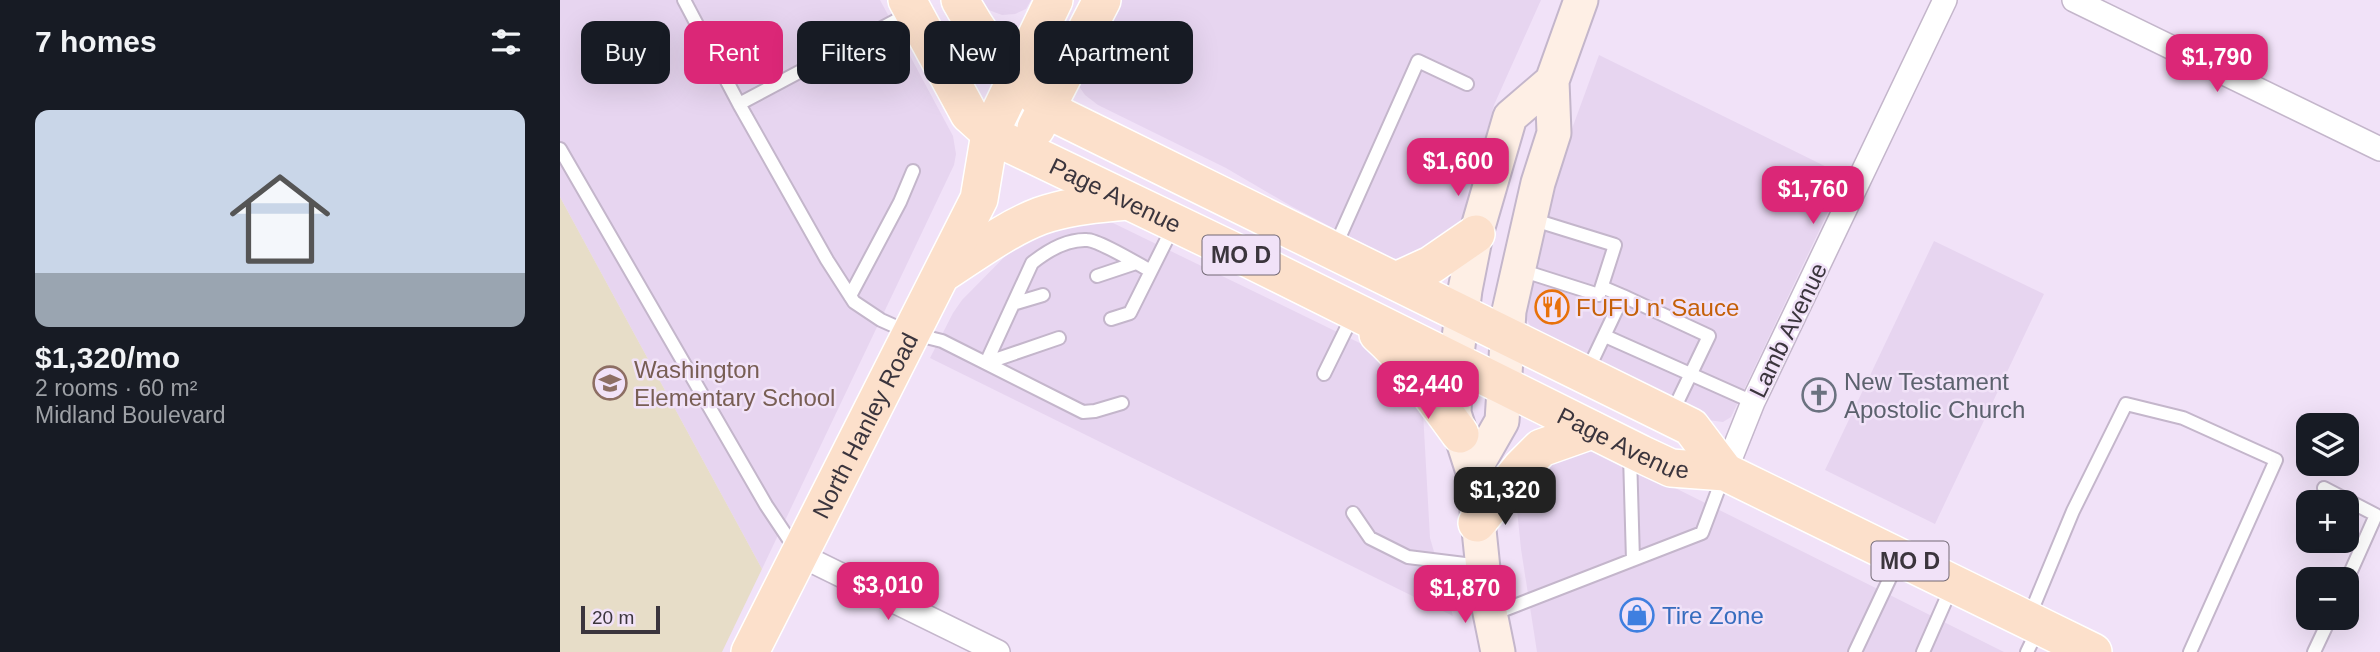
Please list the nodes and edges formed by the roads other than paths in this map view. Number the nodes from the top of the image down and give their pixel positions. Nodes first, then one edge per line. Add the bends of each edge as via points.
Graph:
1 (684, 0) edge
2 (961, 0) edge
3 (1054, 0) edge
4 (1102, 0) edge
5 (1581, 0) edge
6 (1945, 0) edge
7 (2074, 0) edge
8 (910, 6) edge
9 (928, 21) edge
10 (973, 21) edge
11 (1020, 68) edge
12 (1020, 80) edge
13 (1552, 81) junction
14 (1012, 84) edge
15 (1467, 84) dead end
16 (1055, 91) junction
17 (738, 104) junction
18 (990, 133) junction
19 (560, 149) edge
20 (2380, 149) edge
21 (1024, 152) junction
22 (912, 171) dead end
23 (979, 199) junction
24 (1126, 201) junction
25 (1529, 222) junction
26 (1175, 224) junction
27 (1476, 234) junction
28 (1333, 250) junction
29 (1136, 263) junction
30 (1151, 271) junction
31 (1518, 271) junction
32 (942, 274) junction
33 (1097, 276) dead end
34 (1396, 281) junction
35 (1602, 287) junction
36 (1043, 295) dead end
37 (850, 296) junction
38 (1623, 296) junction
39 (1013, 304) junction
40 (1354, 312) junction
41 (1462, 313) junction
42 (1111, 319) dead end
43 (910, 333) junction
44 (1506, 335) junction
45 (1605, 336) junction
46 (1059, 338) dead end
47 (1456, 362) junction
48 (986, 363) junction
49 (1324, 374) dead end
50 (1586, 374) junction
51 (1690, 375) junction
52 (1505, 387) junction
53 (1753, 402) junction
54 (1122, 403) dead end
55 (1670, 416) junction
56 (1592, 430) junction
57 (1460, 434) junction
58 (1629, 449) junction
59 (1472, 472) junction
60 (1725, 472) junction
61 (2324, 488) dead end
62 (1353, 513) dead end
63 (1477, 523) junction
64 (798, 554) junction
65 (1900, 556) junction
66 (1633, 560) junction
67 (1482, 566) junction
68 (2353, 567) edge
69 (1953, 583) junction
70 (1491, 615) junction
71 (2324, 630) edge
72 (2031, 632) edge
73 (750, 652) edge
74 (998, 652) edge
75 (1498, 652) edge
76 (1855, 652) edge
77 (1923, 652) edge
78 (2093, 652) edge
79 (2190, 652) edge
80 (2314, 652) edge

1 - 17 lane
2 - 10 main road, Page Avenue / MO D
3 - 11 main road, North Hanley Road
4 - 16 main road, North Hanley Road
5 - 13 main road
6 - 53 street, Lamb Avenue
7 - 20 street
8 - 9 main road
8 - 17 lane
8 - 18 main road, Page Avenue / MO D via 969,114
12 - 16 main road, Page Avenue / MO D
13 - 25 main road via 1554,133
13 - 27 main road via 1510,117
14 - 18 main road, North Hanley Road
15 - 28 lane via 1418,61
16 - 21 main road, North Hanley Road
16 - 28 main road, Page Avenue / MO D via 1081,127
17 - 37 lane
18 - 21 main road, Page Avenue / MO D
18 - 23 main road, North Hanley Road
19 - 64 lane
21 - 23 main road, North Hanley Road
21 - 24 main road, Page Avenue / MO D
22 - 37 lane
23 - 32 main road, North Hanley Road
24 - 26 main road, Page Avenue / MO D
24 - 32 main road via 1040,216
25 - 31 main road
25 - 35 lane via 1615,246
26 - 30 lane
26 - 40 main road, Page Avenue / MO D
27 - 34 main road via 1431,265
27 - 41 main road
28 - 34 main road, Page Avenue / MO D
29 - 30 lane
29 - 33 lane
29 - 39 lane via 1089,240 1069,243 1032,262
30 - 42 lane via 1130,313
31 - 35 lane via 1599,295
31 - 44 main road
32 - 43 main road, North Hanley Road
34 - 41 main road, Page Avenue / MO D
35 - 38 lane
36 - 39 lane
37 - 43 lane via 876,318
38 - 45 lane
38 - 51 lane via 1709,336
39 - 48 lane
40 - 47 main road, Page Avenue / MO D
40 - 49 lane
40 - 57 main road via 1399,354
41 - 44 main road, Page Avenue / MO D
41 - 47 main road
43 - 48 lane via 942,341
43 - 64 main road, North Hanley Road
44 - 50 main road, Page Avenue / MO D
44 - 52 main road
45 - 50 lane
45 - 51 lane
46 - 48 lane
47 - 52 main road, Page Avenue / MO D
47 - 57 main road via 1454,413
48 - 54 lane via 1083,412
50 - 55 main road, Page Avenue / MO D
51 - 53 lane
51 - 55 lane
52 - 56 main road, Page Avenue / MO D
52 - 59 main road via 1502,421
53 - 60 street, Lamb Avenue
55 - 60 main road, Page Avenue / MO D via 1691,427
56 - 58 main road, Page Avenue / MO D
56 - 63 main road via 1541,448
57 - 59 main road
58 - 60 main road, Page Avenue / MO D via 1671,468
58 - 66 lane
59 - 63 main road
60 - 65 main road, Page Avenue / MO D
60 - 66 lane via 1702,533
61 - 68 lane via 2376,515
62 - 67 lane via 1370,538 1408,557
63 - 67 main road
64 - 73 main road, North Hanley Road
64 - 74 street
65 - 69 main road, Page Avenue / MO D
65 - 76 lane
66 - 70 lane
67 - 70 main road
69 - 72 main road, Page Avenue / MO D
69 - 77 lane
70 - 75 main road
71 - 80 lane
72 - 78 main road, Page Avenue / MO D
72 - 79 lane via 2073,511 2126,404 2183,418 2276,460

